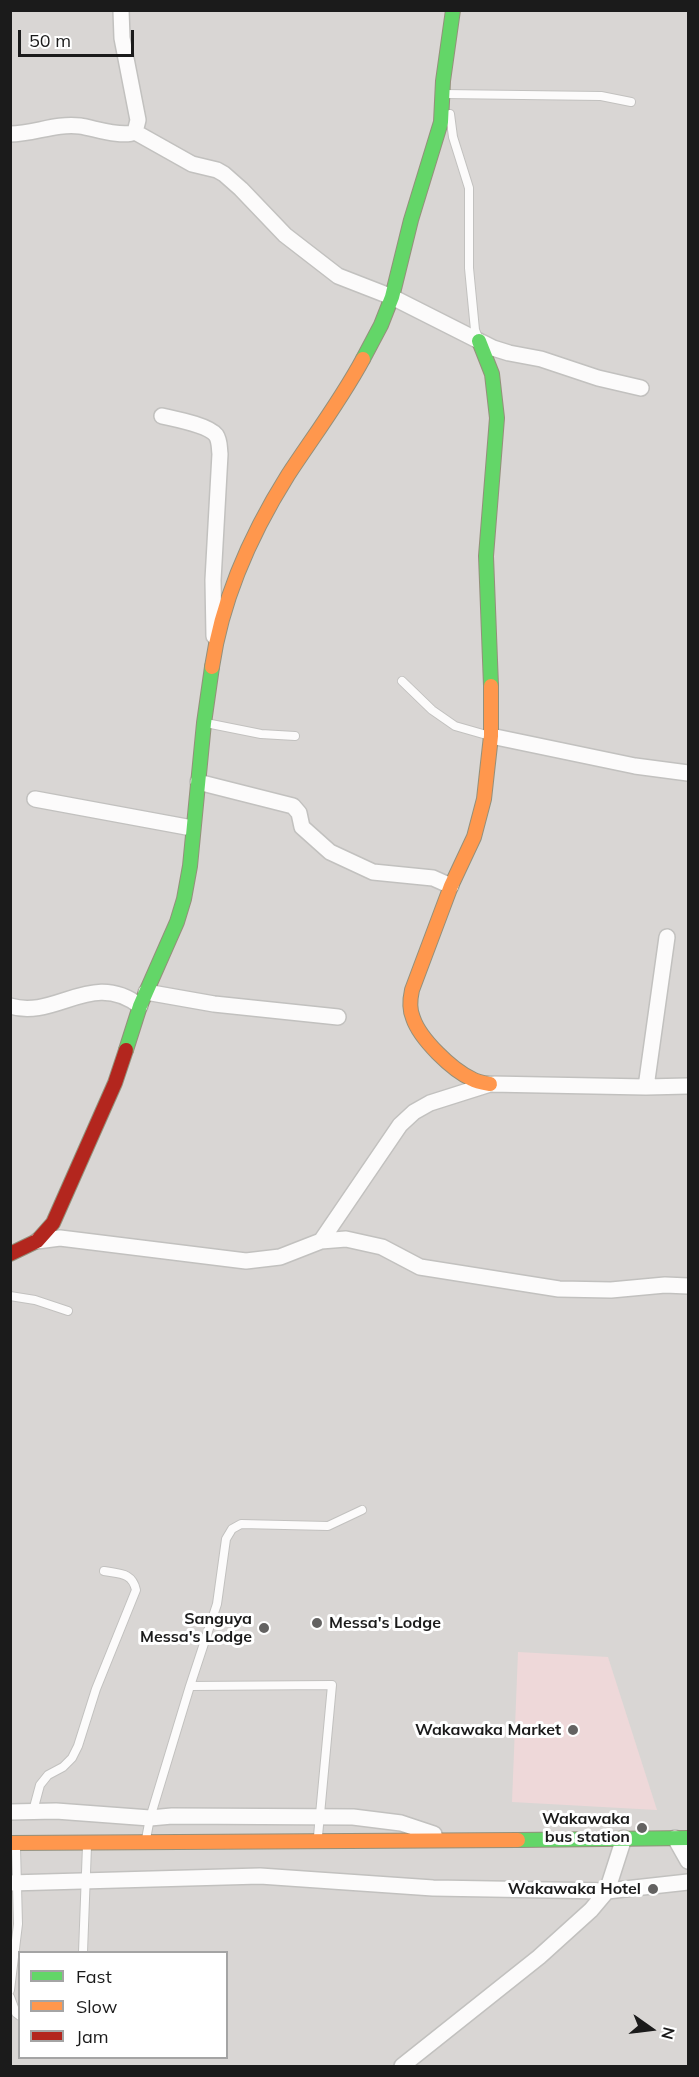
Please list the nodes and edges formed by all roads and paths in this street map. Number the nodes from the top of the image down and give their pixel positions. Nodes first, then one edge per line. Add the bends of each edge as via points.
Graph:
1 (121, 10) edge
2 (453, 10) edge
3 (442, 94) junction
4 (631, 102) dead end
5 (135, 132) junction
6 (10, 134) edge
7 (392, 297) junction
8 (479, 341) junction
9 (641, 388) dead end
10 (162, 416) dead end
11 (214, 654) junction
12 (402, 681) dead end
13 (204, 723) junction
14 (296, 736) dead end
15 (491, 736) junction
16 (688, 773) edge
17 (198, 782) junction
18 (35, 799) dead end
19 (192, 828) junction
20 (452, 886) junction
21 (667, 937) dead end
22 (143, 999) junction
23 (10, 1006) edge
24 (338, 1017) dead end
25 (490, 1084) junction
26 (688, 1086) edge
27 (646, 1087) junction
28 (37, 1241) junction
29 (321, 1241) junction
30 (11, 1254) edge
31 (688, 1286) edge
32 (10, 1296) edge
33 (68, 1311) dead end
34 (362, 1510) dead end
35 (104, 1571) dead end
36 (190, 1686) junction
37 (10, 1812) edge
38 (33, 1812) junction
39 (319, 1817) junction
40 (150, 1818) junction
41 (624, 1838) junction
42 (682, 1838) edge
43 (318, 1841) junction
44 (457, 1841) junction
45 (13, 1843) edge
46 (87, 1843) junction
47 (146, 1843) junction
48 (688, 1861) edge
49 (85, 1880) junction
50 (688, 1882) edge
51 (14, 1883) edge
52 (607, 1891) junction
53 (84, 1951) edge
54 (10, 1990) edge
55 (10, 1997) edge
56 (18, 2014) edge
57 (402, 2067) edge

1 - 5 street via 122,38 138,120
2 - 3 main road
3 - 4 lane via 601,96
3 - 7 main road via 441,122
3 - 8 lane via 448,104 453,137 469,188 469,268
5 - 6 street via 124,134 65,125
5 - 7 street via 192,164 218,170 273,224 338,276
7 - 8 street
7 - 11 main road via 350,383 287,477 250,542 240,563
8 - 9 street via 509,353
8 - 15 main road via 492,374 497,418 486,556
10 - 11 street via 203,427 214,432 219,441
11 - 13 main road
12 - 15 lane via 455,726
13 - 14 lane
13 - 17 main road
15 - 16 street
15 - 20 main road via 480,820
17 - 19 main road
17 - 20 street via 293,806 302,826 330,852 373,873 433,878
18 - 19 street
19 - 22 main road via 184,899
20 - 25 main road via 409,1003 421,1033 456,1069 472,1080
21 - 27 street
22 - 23 street via 116,992 81,995 28,1010
22 - 24 street
22 - 28 main road via 115,1083 64,1201 53,1223
25 - 27 street
25 - 29 street via 430,1103 400,1125
26 - 27 street
28 - 29 street via 60,1238 246,1261 280,1257
28 - 30 main road
29 - 31 street via 346,1239 382,1247 420,1268 559,1289
32 - 33 lane
34 - 36 lane via 327,1526 241,1524 232,1529 226,1539 217,1604
35 - 38 lane via 130,1576 136,1590 78,1746 72,1758 40,1785
36 - 39 lane via 332,1685
36 - 40 lane
37 - 38 street
38 - 40 street
39 - 40 street
39 - 43 lane
39 - 44 street via 400,1823
40 - 47 lane
41 - 42 main road
41 - 44 main road
41 - 52 street
42 - 48 street
43 - 44 main road
43 - 47 main road
45 - 46 main road
45 - 51 lane
46 - 47 main road
46 - 49 lane
49 - 51 street
49 - 52 street via 260,1876 433,1888
49 - 53 lane
50 - 52 street
51 - 54 lane via 18,1924
52 - 57 street via 539,1957
55 - 56 lane

